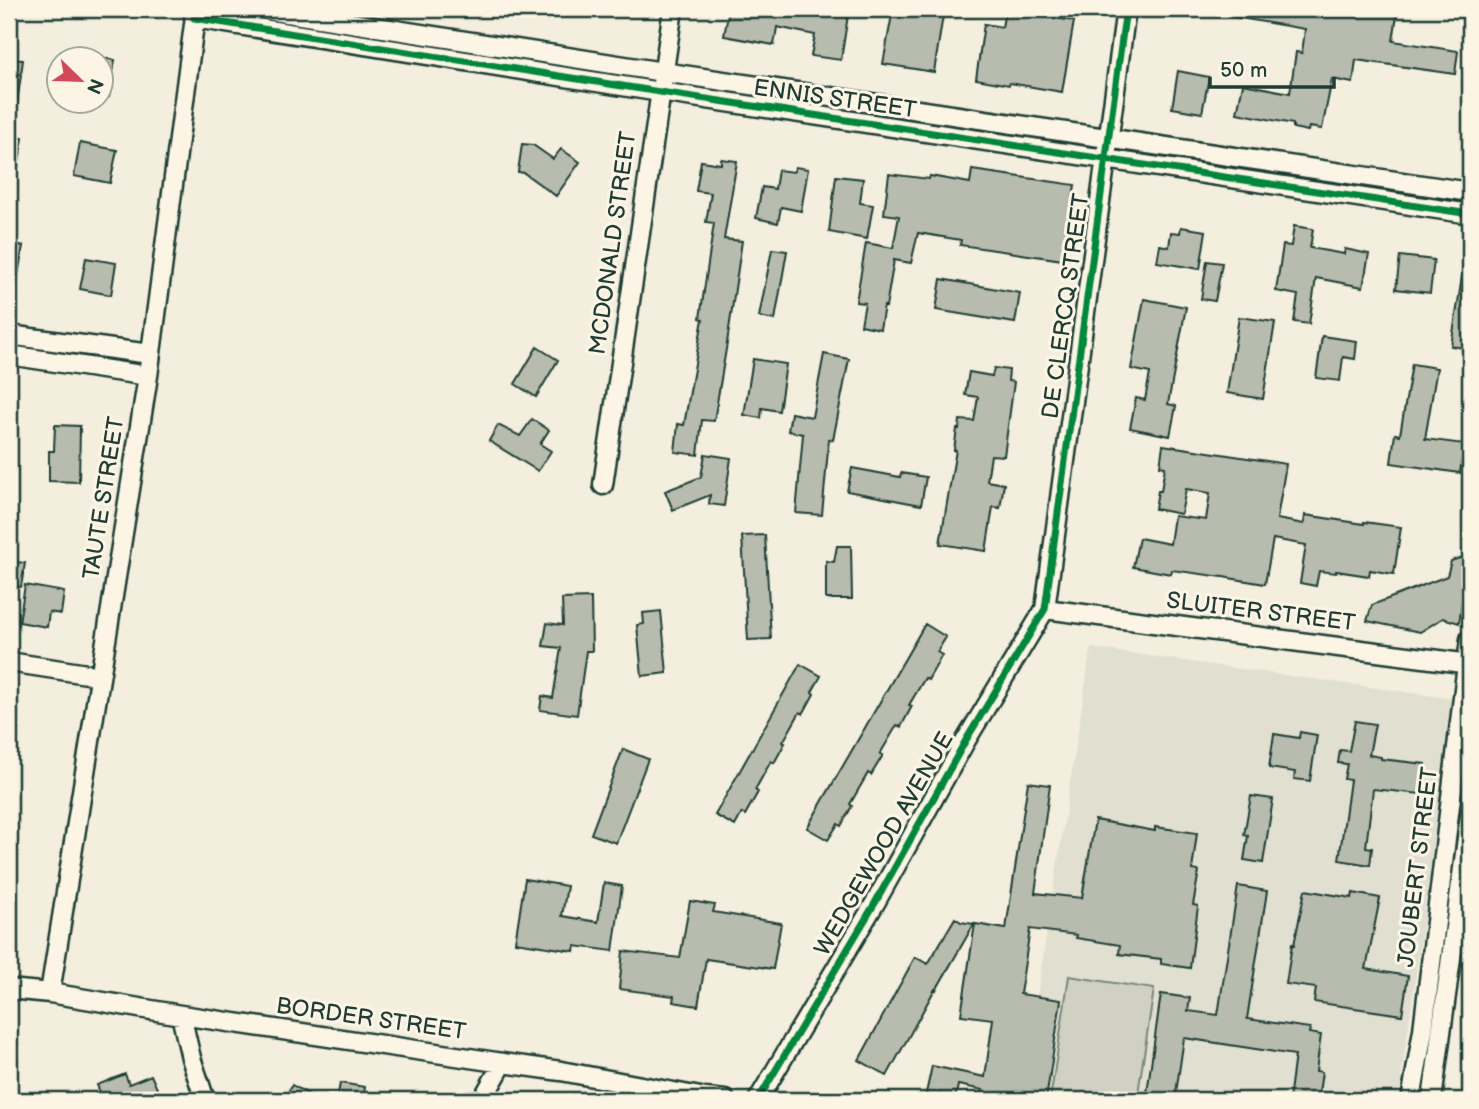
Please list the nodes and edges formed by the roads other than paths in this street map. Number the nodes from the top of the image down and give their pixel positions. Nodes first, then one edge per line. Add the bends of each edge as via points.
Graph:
1 (261, 9) edge
2 (673, 9) edge
3 (1126, 9) edge
4 (195, 13) edge
5 (663, 72) junction
6 (660, 93) junction
7 (1108, 137) junction
8 (1105, 159) junction
9 (1470, 192) edge
10 (1470, 214) edge
11 (9, 335) edge
12 (150, 354) junction
13 (9, 355) edge
14 (148, 376) junction
15 (603, 485) dead end
16 (1045, 609) junction
17 (1470, 639) edge
18 (9, 662) edge
19 (1468, 664) edge
20 (100, 676) junction
21 (1470, 816) edge
22 (9, 989) edge
23 (50, 993) junction
24 (181, 1015) junction
25 (503, 1063) junction
26 (759, 1098) edge
27 (205, 1100) edge
28 (482, 1100) edge
29 (725, 1100) edge
30 (733, 1100) edge
31 (1411, 1100) edge
32 (1432, 1100) edge

1 - 5 street, ENNIS STREET
2 - 5 street, MCDONALD STREET
3 - 7 street, DE CLERCQ STREET
4 - 6 street, ENNIS STREET
4 - 12 street, TAUTE STREET
5 - 6 street, MCDONALD STREET
5 - 7 street, ENNIS STREET
6 - 8 street, ENNIS STREET
6 - 15 street, MCDONALD STREET
7 - 8 street, DE CLERCQ STREET
7 - 9 street, ENNIS STREET
8 - 10 street, ENNIS STREET
8 - 16 street, DE CLERCQ STREET
11 - 12 street
12 - 14 street, TAUTE STREET
13 - 14 street
14 - 20 street, TAUTE STREET
16 - 19 street, SLUITER STREET
16 - 26 street, WEDGEWOOD AVENUE
17 - 19 street, JOUBERT STREET
18 - 20 street
19 - 31 street, JOUBERT STREET
20 - 23 street, TAUTE STREET
21 - 32 street, JOUBERT STREET
22 - 23 street, BORDER STREET
23 - 24 street, BORDER STREET
24 - 25 street, BORDER STREET
24 - 27 street
25 - 28 street
25 - 29 street, BORDER STREET
26 - 30 street

